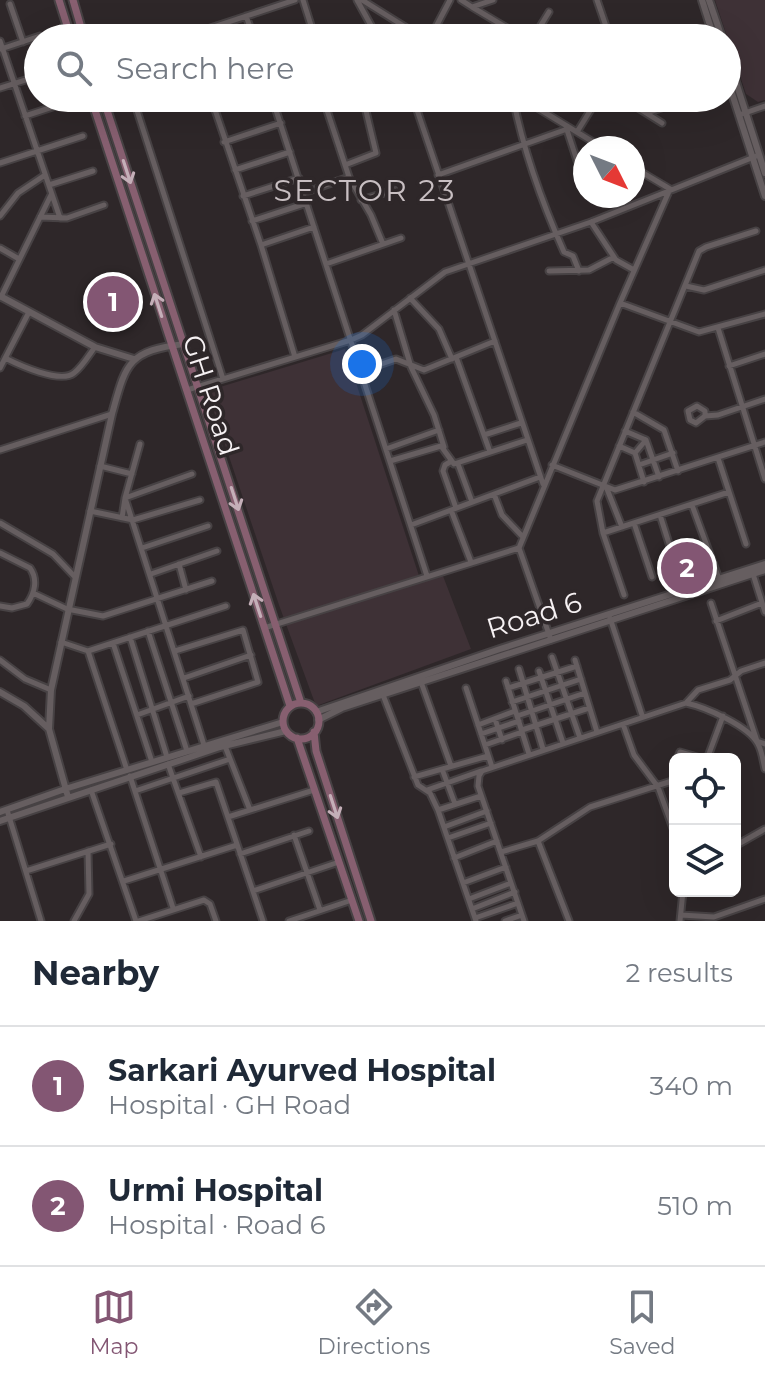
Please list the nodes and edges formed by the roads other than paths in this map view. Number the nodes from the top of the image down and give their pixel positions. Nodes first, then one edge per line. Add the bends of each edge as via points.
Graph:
1 (59, 0) edge
2 (73, 0) edge
3 (295, 0) edge
4 (303, 0) edge
5 (359, 0) edge
6 (450, 0) edge
7 (461, 0) edge
8 (493, 0) edge
9 (597, 0) edge
10 (702, 0) edge
11 (709, 0) edge
12 (372, 2) edge
13 (10, 4) dead end
14 (472, 7) junction
15 (549, 12) dead end
16 (246, 16) junction
17 (67, 24) edge
18 (80, 24) edge
19 (224, 24) edge
20 (249, 24) edge
21 (309, 24) edge
22 (371, 24) edge
23 (403, 24) edge
24 (437, 24) edge
25 (501, 24) edge
26 (542, 24) edge
27 (605, 24) edge
28 (710, 24) edge
29 (717, 24) edge
30 (0, 41) edge
31 (23, 42) joint
32 (1, 49) edge
33 (24, 80) edge
34 (14, 83) junction
35 (0, 88) edge
36 (741, 106) edge
37 (765, 106) edge
38 (741, 110) edge
39 (37, 112) edge
40 (96, 112) edge
41 (108, 112) edge
42 (137, 112) edge
43 (215, 112) edge
44 (277, 112) edge
45 (328, 112) edge
46 (366, 112) edge
47 (418, 112) edge
48 (517, 112) edge
49 (543, 112) edge
50 (589, 112) edge
51 (649, 112) edge
52 (646, 113) joint
53 (743, 114) junction
54 (25, 116) junction
55 (281, 123) junction
56 (662, 123) dead end
57 (569, 129) junction
58 (577, 132) junction
59 (83, 136) dead end
60 (584, 136) edge
61 (224, 142) junction
62 (525, 142) junction
63 (573, 143) edge
64 (37, 152) junction
65 (290, 152) junction
66 (756, 156) junction
67 (0, 163) edge
68 (345, 165) junction
69 (235, 170) junction
70 (93, 171) dead end
71 (645, 174) edge
72 (763, 174) edge
73 (45, 175) junction
74 (438, 175) junction
75 (349, 177) junction
76 (299, 178) junction
77 (49, 185) junction
78 (670, 189) junction
79 (394, 190) dead end
80 (303, 193) junction
81 (52, 195) junction
82 (243, 196) junction
83 (765, 196) edge
84 (361, 200) junction
85 (307, 203) junction
86 (104, 205) dead end
87 (0, 216) edge
88 (39, 217) junction
89 (60, 218) junction
90 (252, 221) junction
91 (591, 222) junction
92 (314, 227) junction
93 (756, 231) dead end
94 (556, 234) junction
95 (401, 238) dead end
96 (383, 244) junction
97 (261, 245) junction
98 (0, 248) edge
99 (614, 257) junction
100 (19, 259) junction
101 (468, 263) junction
102 (326, 264) junction
103 (634, 270) junction
104 (765, 270) edge
105 (549, 271) dead end
106 (579, 271) junction
107 (686, 286) junction
108 (0, 296) edge
109 (410, 298) junction
110 (620, 303) junction
111 (394, 310) junction
112 (29, 312) junction
113 (765, 314) edge
114 (671, 324) junction
115 (718, 328) junction
116 (351, 340) junction
117 (495, 341) junction
118 (184, 344) junction
119 (171, 345) junction
120 (95, 347) junction
121 (765, 354) edge
122 (295, 357) junction
123 (5, 358) junction
124 (454, 358) junction
125 (134, 359) junction
126 (729, 366) junction
127 (411, 367) junction
128 (0, 368) edge
129 (361, 371) junction
130 (223, 379) junction
131 (198, 387) junction
132 (187, 390) junction
133 (765, 399) edge
134 (742, 406) junction
135 (633, 412) junction
136 (112, 414) junction
137 (705, 416) dead end
138 (521, 423) junction
139 (439, 430) junction
140 (625, 431) junction
141 (484, 435) junction
142 (527, 440) junction
143 (646, 440) junction
144 (765, 442) edge
145 (140, 444) dead end
146 (619, 446) junction
147 (754, 446) junction
148 (444, 448) junction
149 (386, 449) junction
150 (0, 450) edge
151 (490, 452) junction
152 (635, 453) junction
153 (673, 453) junction
154 (718, 458) junction
155 (653, 459) junction
156 (390, 461) junction
157 (450, 462) junction
158 (458, 464) junction
159 (552, 465) junction
160 (639, 465) junction
161 (100, 466) junction
162 (678, 471) junction
163 (132, 474) junction
164 (192, 474) dead end
165 (540, 477) junction
166 (659, 477) junction
167 (765, 479) edge
168 (644, 482) junction
169 (544, 485) junction
170 (605, 488) junction
171 (729, 492) junction
172 (494, 494) junction
173 (125, 498) junction
174 (200, 500) dead end
175 (472, 502) junction
176 (692, 505) junction
177 (453, 509) junction
178 (90, 511) junction
179 (660, 515) junction
180 (122, 518) junction
181 (133, 520) junction
182 (0, 523) edge
183 (634, 523) junction
184 (411, 525) junction
185 (208, 526) dead end
186 (622, 527) junction
187 (603, 533) junction
188 (523, 537) junction
189 (746, 544) dead end
190 (142, 548) junction
191 (519, 548) junction
192 (217, 551) dead end
193 (0, 553) edge
194 (471, 562) junction
195 (179, 564) junction
196 (765, 564) edge
197 (677, 569) dead end
198 (765, 570) edge
199 (151, 574) junction
200 (753, 574) junction
201 (427, 576) junction
202 (75, 577) junction
203 (652, 577) dead end
204 (719, 579) junction
205 (212, 581) dead end
206 (186, 590) junction
207 (33, 593) junction
208 (624, 595) dead end
209 (158, 599) junction
210 (711, 603) dead end
211 (762, 603) junction
212 (0, 606) edge
213 (226, 606) dead end
214 (67, 609) junction
215 (765, 612) edge
216 (610, 618) junction
217 (716, 621) junction
218 (166, 624) junction
219 (276, 625) junction
220 (264, 628) junction
221 (148, 631) junction
222 (130, 637) junction
223 (550, 637) junction
224 (61, 642) junction
225 (113, 643) junction
226 (88, 651) junction
227 (175, 651) junction
228 (251, 655) junction
229 (552, 657) dead end
230 (0, 660) edge
231 (765, 663) edge
232 (519, 669) dead end
233 (557, 672) junction
234 (540, 674) junction
235 (735, 677) junction
236 (184, 678) junction
237 (581, 679) junction
238 (421, 682) junction
239 (523, 683) junction
240 (561, 685) junction
241 (466, 688) dead end
242 (51, 690) junction
243 (545, 690) junction
244 (0, 692) edge
245 (585, 693) junction
246 (383, 695) junction
247 (189, 696) junction
248 (527, 696) junction
249 (565, 699) junction
250 (171, 702) junction
251 (512, 702) junction
252 (301, 703) junction
253 (686, 703) junction
254 (191, 704) junction
255 (550, 704) junction
256 (290, 706) junction
257 (589, 708) junction
258 (153, 709) junction
259 (533, 710) junction
260 (571, 714) junction
261 (137, 715) junction
262 (642, 715) junction
263 (317, 716) junction
264 (517, 716) junction
265 (723, 716) junction
266 (495, 719) junction
267 (555, 719) junction
268 (283, 722) junction
269 (623, 724) junction
270 (478, 725) junction
271 (537, 725) junction
272 (498, 728) junction
273 (49, 729) junction
274 (286, 731) junction
275 (522, 731) junction
276 (314, 732) junction
277 (597, 732) junction
278 (481, 734) junction
279 (297, 738) junction
280 (580, 738) junction
281 (502, 740) junction
282 (757, 741) junction
283 (563, 743) junction
284 (765, 744) edge
285 (204, 745) junction
286 (485, 745) junction
287 (225, 746) junction
288 (543, 749) junction
289 (187, 751) junction
290 (708, 753) edge
291 (529, 754) junction
292 (488, 756) junction
293 (230, 759) junction
294 (168, 760) junction
295 (152, 762) junction
296 (451, 766) junction
297 (492, 767) junction
298 (442, 769) junction
299 (765, 769) edge
300 (482, 771) junction
301 (129, 773) junction
302 (414, 777) junction
303 (174, 779) junction
304 (669, 782) edge
305 (446, 783) junction
306 (658, 787) junction
307 (65, 789) junction
308 (91, 789) junction
309 (316, 790) junction
310 (427, 790) junction
311 (135, 791) junction
312 (179, 793) junction
313 (481, 796) junction
314 (68, 797) junction
315 (455, 804) junction
316 (250, 810) junction
317 (438, 810) junction
318 (487, 811) junction
319 (6, 814) edge
320 (228, 817) junction
321 (0, 821) edge
322 (491, 823) junction
323 (672, 825) edge
324 (444, 827) junction
325 (765, 829) edge
326 (309, 831) dead end
327 (294, 835) junction
328 (448, 838) junction
329 (497, 841) junction
330 (538, 841) junction
331 (741, 843) edge
332 (111, 844) junction
333 (237, 845) junction
334 (88, 851) junction
335 (501, 852) junction
336 (240, 854) junction
337 (201, 857) junction
338 (454, 858) junction
339 (340, 861) junction
340 (506, 867) junction
341 (162, 869) junction
342 (26, 871) junction
343 (306, 874) junction
344 (124, 881) junction
345 (463, 883) junction
346 (511, 883) junction
347 (253, 891) junction
348 (515, 892) junction
349 (683, 897) edge
350 (469, 899) junction
351 (765, 899) edge
352 (352, 900) junction
353 (518, 903) junction
354 (173, 908) junction
355 (472, 909) junction
356 (320, 910) junction
357 (523, 918) edge
358 (681, 918) edge
359 (476, 920) edge
360 (41, 921) edge
361 (74, 921) edge
362 (138, 921) edge
363 (216, 921) edge
364 (263, 921) edge
365 (289, 921) edge
366 (359, 921) edge
367 (371, 921) edge
368 (505, 921) edge
369 (569, 921) edge

1 - 17 main road
2 - 18 main road
3 - 16 street
4 - 21 street
5 - 12 street
5 - 22 street
6 - 24 street
7 - 14 street
8 - 14 street
9 - 27 street
10 - 28 street
11 - 29 street
12 - 23 street
13 - 31 street
14 - 25 street
15 - 26 street
16 - 19 street
16 - 20 street
30 - 32 street
31 - 32 street
32 - 34 street
33 - 34 street
34 - 35 street
34 - 54 street
36 - 53 street
37 - 53 street
38 - 53 street
39 - 54 street
119 -> 40 main road, GH Road
41 -> 118 main road, GH Road
42 - 130 street
43 - 61 street
44 - 55 street
45 - 68 street
46 - 68 street via 376,153
47 - 74 street
48 - 62 street
49 - 57 street
50 - 58 street
51 - 52 street
52 - 56 street
53 - 66 street
54 - 64 street
55 - 61 street
55 - 65 street
57 - 58 street
57 - 62 street
57 - 63 street
58 - 60 street
59 - 64 street
61 - 69 street
62 - 74 street
62 - 94 street
64 - 67 street
64 - 73 street
65 - 69 street
65 - 76 street
66 - 72 street
66 - 78 street
68 - 75 street
69 - 82 street
70 - 77 street
71 - 78 street
72 - 83 street
73 - 77 street
73 - 87 street via 18,193
74 - 101 street
75 - 80 street
75 - 84 street
76 - 80 street
76 - 82 street
77 - 81 street
78 - 91 street
78 - 103 street
79 - 84 street
80 - 85 street
81 - 88 street
81 - 89 street
82 - 90 street
84 - 96 street
85 - 90 street
85 - 92 street
86 - 89 street
88 - 89 street
88 - 100 street
90 - 97 street
91 - 94 street
91 - 99 street
92 - 97 street
92 - 102 street
93 - 107 street via 702,248
94 - 101 street
94 - 106 street
95 - 96 street
96 - 102 street
97 - 122 street
98 - 100 street
99 - 103 street
99 - 106 street
100 - 108 street
101 - 109 street via 445,272
101 - 117 street
102 - 116 street
103 - 110 street
104 - 107 street via 704,290
105 - 106 street
107 - 114 street
108 - 112 street
109 - 111 street
109 - 124 street via 439,329
110 - 114 street
110 - 159 street
111 - 116 street
111 - 127 street
112 - 120 street
112 - 123 street
113 - 115 street
114 - 115 street via 699,332
114 - 135 street
115 - 126 street
116 - 122 street
116 - 129 street
117 - 124 street
117 - 138 street
118 - 119 street
118 - 131 main road, GH Road
119 - 125 street
119 - 132 main road, GH Road
120 - 123 street via 74,374 65,376 34,371
120 - 125 street
121 - 126 street
122 - 130 street
123 - 128 street
124 - 127 street via 424,370
124 - 141 street
125 - 136 street via 122,375
126 - 134 street
127 - 129 street via 396,359
127 - 139 street
129 - 149 street
130 - 131 street
131 - 132 street
131 -> 219 main road, GH Road
220 -> 132 main road, GH Road
133 - 134 street
134 - 137 street
134 - 147 street
135 - 140 street
135 - 153 street via 661,426
136 - 150 street
136 - 161 street
138 - 141 street
138 - 142 street
139 - 148 street
139 - 149 street
140 - 143 street
140 - 146 street
141 - 151 street
142 - 151 street
142 - 165 street
143 - 152 street
143 - 155 street
144 - 147 street
145 - 163 street
146 - 152 street
146 - 170 street
147 - 154 street
147 - 167 street
148 - 156 street
148 - 157 street
149 - 156 street
151 - 158 street
152 - 160 street
153 - 155 street
153 - 162 street
154 - 162 street
154 - 171 street
155 - 160 street
155 - 166 street
156 - 184 street
157 - 158 street
157 - 177 street via 443,471
158 - 175 street
159 - 169 street
159 - 170 street
160 - 168 street
161 - 163 street
161 - 178 street
162 - 166 street
163 - 173 street
164 - 173 street
165 - 169 street
165 - 172 street
166 - 168 street
168 - 170 street
169 - 188 street
170 - 186 street
170 - 187 street via 597,507
171 - 176 street
171 - 189 street
172 - 175 street
172 - 188 street via 502,515
173 - 180 street
173 - 181 street
174 - 181 street
175 - 177 street
176 - 179 street
176 - 204 street
177 - 184 street
177 - 194 street
178 - 180 street
178 - 202 street
179 - 183 street
179 - 197 street
180 - 181 street
181 - 190 street
182 - 202 street via 53,554
183 - 186 street
183 - 203 street
184 - 201 street
185 - 190 street
186 - 187 street
187 - 208 street
188 - 191 street
190 - 199 street
191 - 194 street
191 - 223 street
192 - 195 street
193 - 207 street via 30,568
194 - 201 street
195 - 199 street
195 - 206 street
196 - 204 street, Road 6
198 - 200 street, Road 6
199 - 209 street
200 - 211 street
200 - 216 street, Road 6
201 - 219 street
202 - 214 street
204 - 216 street, Road 6
205 - 206 street
206 - 209 street
207 - 212 street via 20,607
207 - 214 street
209 - 214 street via 103,616
209 - 218 street
210 - 217 street
211 - 215 street
211 - 217 street
213 - 218 street
214 - 224 street
216 - 223 street, Road 6
216 - 262 street
217 - 235 street
218 - 221 street
218 - 227 street
219 - 220 street
219 - 252 main road, GH Road
220 - 256 main road, GH Road
221 - 222 street
221 - 250 street
222 - 225 street
222 - 258 street
223 - 238 street, Road 6
223 - 263 street, Road 6
224 - 226 street
224 - 242 street
225 - 226 street
225 - 261 street
226 - 301 street
227 - 228 street via 243,630
227 - 236 street
228 - 236 street
228 - 254 street via 258,682
229 - 233 street
230 - 242 street
231 - 235 street
232 - 239 street
233 - 234 street
233 - 237 street via 576,663
233 - 240 street
234 - 239 street
234 - 243 street
235 - 253 street via 698,690
235 - 282 street
236 - 247 street
237 - 240 street
237 - 245 street
238 - 246 street, Road 6
238 - 296 street
239 - 248 street
239 - 251 street via 507,685
240 - 243 street
240 - 249 street
241 - 270 street
242 - 273 street
243 - 248 street
243 - 255 street
244 - 273 street
245 - 249 street
245 - 257 street
246 - 263 street, Road 6
246 - 302 street
247 - 250 street
247 - 254 street
248 - 251 street
248 - 259 street
249 - 255 street
249 - 260 street
250 - 258 street
250 - 289 street
251 - 264 street
252 - 256 main road
252 - 263 main road via 310,705
253 - 262 street
253 - 265 street
254 - 285 street
255 - 259 street
255 - 267 street
256 - 268 main road
257 - 260 street
257 - 277 street
258 - 261 street
258 - 294 street
259 - 264 street
259 - 271 street
260 - 267 street
260 - 280 street
261 - 295 street
262 - 269 street
263 - 276 main road
264 - 266 street
264 - 272 street
264 - 275 street
265 - 282 street
265 - 290 street
266 - 270 street
266 - 272 street
267 - 271 street
267 - 283 street
268 - 274 main road
268 - 285 street
269 - 277 street
269 - 306 street via 634,755
270 - 278 street
271 - 275 street
271 - 288 street
272 - 278 street
272 - 281 street
273 - 307 street
274 - 279 main road
274 - 287 street
275 - 281 street
275 - 291 street
276 - 279 main road
276 -> 367 main road
277 - 280 street
278 - 286 street
279 - 309 main road
280 - 283 street
281 - 286 street
282 - 284 street
282 - 299 street
283 - 288 street
285 - 289 street
286 - 292 street
287 - 293 street
287 - 294 street
288 - 291 street
289 - 294 street
291 - 297 street
292 - 296 street
292 - 297 street
293 - 303 street
293 - 316 street
294 - 295 street
294 - 301 street
294 - 303 street
295 - 301 street
296 - 298 street
297 - 300 street
298 - 302 street
298 - 305 street
300 - 305 street
300 - 313 street
301 - 307 street
301 - 308 street
301 - 311 street
302 - 310 street
303 - 311 street
303 - 312 street
304 - 306 street
305 - 310 street
305 - 315 street
306 - 323 street
306 - 330 street via 590,807
307 - 314 street
307 - 319 street
308 - 314 street
308 - 332 street
309 - 316 street
309 - 339 main road
310 - 317 street
311 - 341 street
312 - 320 street via 216,782
312 - 337 street
313 - 315 street
313 - 318 street
314 - 319 street
315 - 317 street
316 - 320 street
317 - 324 street
318 - 322 street
318 - 324 street
319 - 321 street
319 - 342 street
320 - 333 street
322 - 328 street
322 - 329 street
324 - 328 street
325 - 331 street
326 - 327 street
327 - 336 street
327 - 343 street
328 - 338 street
329 - 335 street
329 - 338 street
330 - 335 street
330 - 369 street
332 - 334 street
332 - 344 street
333 - 336 street
333 - 337 street
334 - 342 street
334 - 361 street via 89,894
335 - 340 street
336 - 347 street
337 - 341 street
338 - 345 street
339 - 343 street
339 - 352 main road
340 - 345 street
340 - 346 street
341 - 344 street
341 - 354 street
342 - 360 street
343 - 347 street
343 - 356 street
344 - 362 street
345 - 350 street
346 - 348 street
346 - 350 street
347 - 364 street
348 - 353 street
348 - 355 street
349 - 358 street
350 - 355 street
351 - 358 street via 714,917
352 - 356 street
352 - 366 main road
353 - 357 street
353 - 359 street
354 - 362 street
354 - 363 street via 208,901
355 - 359 street
356 - 365 street
357 - 368 street

